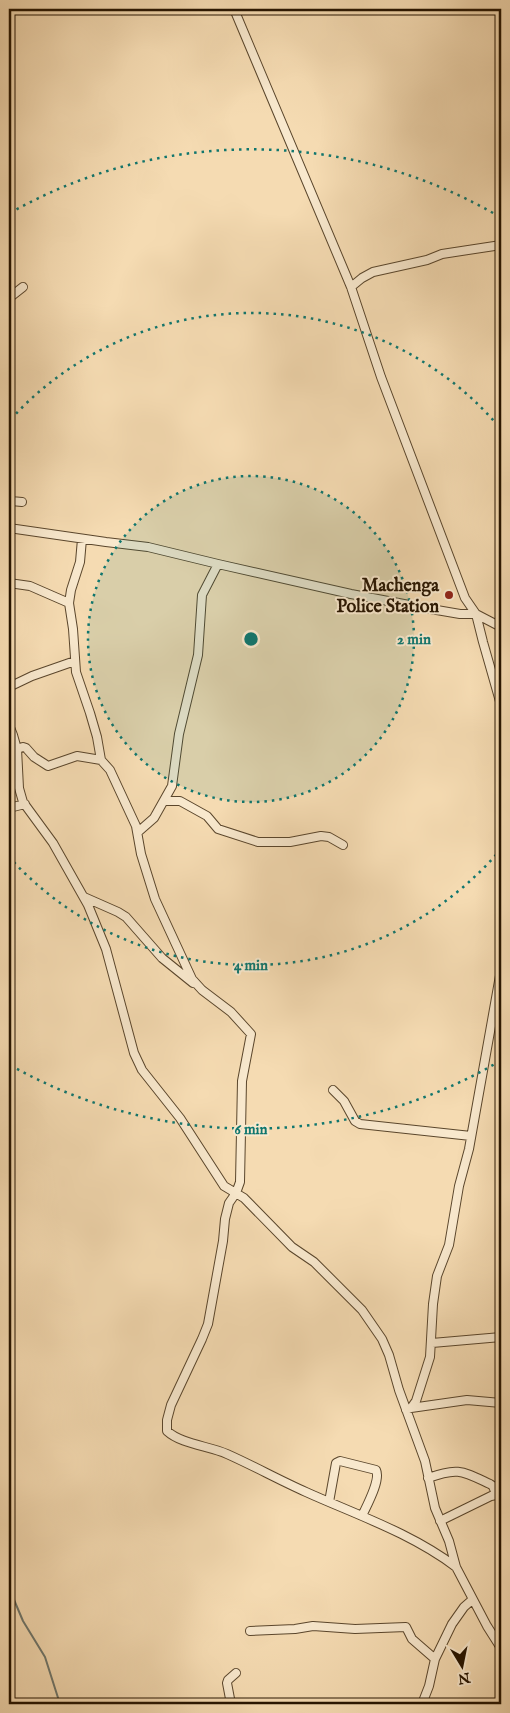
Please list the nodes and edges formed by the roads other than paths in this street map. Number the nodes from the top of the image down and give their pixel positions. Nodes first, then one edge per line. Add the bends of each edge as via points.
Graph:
1 (234, 9) edge
2 (501, 246) edge
3 (23, 287) dead end
4 (351, 287) junction
5 (9, 298) edge
6 (9, 494) edge
7 (22, 502) dead end
8 (9, 528) edge
9 (82, 539) junction
10 (218, 564) junction
11 (9, 583) edge
12 (69, 603) junction
13 (476, 614) junction
14 (501, 627) edge
15 (74, 660) junction
16 (9, 687) edge
17 (501, 706) edge
18 (9, 725) edge
19 (16, 749) junction
20 (101, 760) junction
21 (164, 801) junction
22 (24, 804) junction
23 (9, 808) edge
24 (138, 832) junction
25 (343, 845) dead end
26 (84, 897) junction
27 (501, 970) edge
28 (196, 985) junction
29 (333, 1090) dead end
30 (471, 1136) junction
31 (236, 1194) junction
32 (501, 1337) edge
33 (432, 1343) junction
34 (501, 1403) edge
35 (409, 1409) junction
36 (428, 1478) junction
37 (498, 1494) edge
38 (330, 1502) junction
39 (362, 1516) junction
40 (440, 1521) junction
41 (456, 1567) junction
42 (472, 1600) junction
43 (250, 1631) dead end
44 (501, 1648) edge
45 (435, 1659) junction
46 (236, 1673) dead end
47 (231, 1704) edge
48 (422, 1704) edge

1 - 4 street
2 - 4 street via 442,254 373,272
3 - 5 street
4 - 13 street via 381,377 465,598
6 - 7 street via 11,501
8 - 9 street
9 - 10 street via 148,546
9 - 12 street via 78,574
10 - 13 street via 425,608
10 - 21 street via 202,595 198,655 179,734 172,786
11 - 12 street via 30,586
12 - 15 street
13 - 14 street
13 - 17 street
15 - 16 street
15 - 20 street
18 - 19 street
19 - 20 street via 26,748 48,766 77,756
19 - 22 street via 19,788
20 - 24 street via 110,770
21 - 24 street via 154,818
21 - 25 street via 180,801 207,816 218,829 258,842 290,842 321,836
22 - 23 street
22 - 26 street via 53,843
24 - 28 street via 141,854 155,899
26 - 28 street via 126,917 162,958
26 - 31 street via 106,949 134,1053 142,1070 180,1118 220,1182
27 - 30 street
28 - 31 street via 231,1012 251,1034 242,1081 240,1182
29 - 30 street via 360,1124
30 - 33 street via 449,1245 437,1276
31 - 35 street via 244,1198 292,1247 314,1262 367,1318 390,1355
31 - 38 street via 229,1203 225,1219 208,1324 171,1405 166,1420 167,1431 180,1439 225,1453
32 - 33 street
33 - 35 street via 425,1376 416,1401
34 - 35 street via 467,1400
35 - 36 street
36 - 37 street via 446,1472 462,1472 490,1484
36 - 40 street
37 - 40 street
38 - 39 street
38 - 39 street via 336,1462 376,1470 375,1486
39 - 41 street
40 - 41 street
41 - 42 street
42 - 44 street
42 - 45 street via 452,1624
43 - 45 street via 313,1626 355,1629 406,1627 412,1639
45 - 48 street
46 - 47 street via 227,1683

